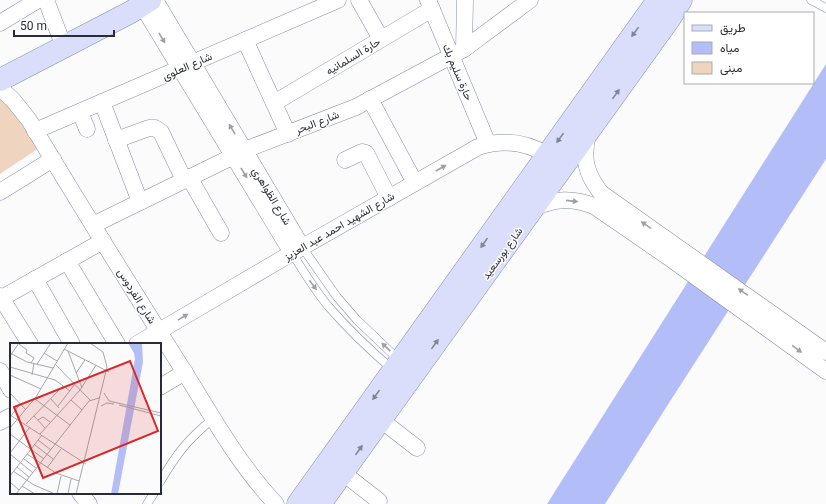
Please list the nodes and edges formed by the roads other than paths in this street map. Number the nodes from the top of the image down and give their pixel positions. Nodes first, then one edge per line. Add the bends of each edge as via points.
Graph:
1 (38, 0) edge
2 (46, 0) edge
3 (338, 0) edge
4 (359, 0) edge
5 (465, 0) edge
6 (530, 0) edge
7 (811, 0) edge
8 (149, 2) edge
9 (430, 4) edge
10 (664, 4) edge
11 (826, 8) edge
12 (0, 23) edge
13 (381, 39) junction
14 (245, 40) junction
15 (64, 47) junction
16 (458, 53) junction
17 (186, 66) junction
18 (0, 80) edge
19 (0, 88) edge
20 (370, 100) junction
21 (102, 102) junction
22 (274, 103) junction
23 (80, 112) junction
24 (87, 129) dead end
25 (35, 131) junction
26 (588, 132) junction
27 (288, 134) junction
28 (116, 140) junction
29 (488, 144) junction
30 (239, 153) junction
31 (547, 155) junction
32 (53, 159) junction
33 (345, 160) dead end
34 (187, 179) junction
35 (415, 183) junction
36 (0, 192) edge
37 (389, 198) junction
38 (140, 202) junction
39 (534, 208) junction
40 (93, 225) junction
41 (221, 233) dead end
42 (103, 241) junction
43 (297, 250) junction
44 (675, 253) junction
45 (67, 261) junction
46 (35, 279) junction
47 (0, 298) edge
48 (771, 321) junction
49 (159, 332) junction
50 (29, 343) edge
51 (71, 343) edge
52 (116, 343) edge
53 (139, 343) edge
54 (826, 352) edge
55 (0, 371) edge
56 (826, 371) edge
57 (185, 372) junction
58 (404, 372) junction
59 (161, 386) edge
60 (10, 388) edge
61 (10, 417) edge
62 (214, 418) junction
63 (381, 420) junction
64 (0, 422) edge
65 (417, 448) dead end
66 (343, 473) junction
67 (161, 480) edge
68 (81, 494) edge
69 (153, 494) edge
70 (379, 501) dead end
71 (89, 504) edge
72 (147, 504) edge
73 (276, 504) edge
74 (298, 504) edge
75 (320, 504) edge

1 - 12 street
2 - 15 street
3 - 14 street, شارع العلوى
4 - 13 street
5 - 16 street
6 - 16 street, شارع البحر
7 - 11 lane
8 - 15 main road
8 - 17 street, شارع الظواهري
9 - 13 street, حارة السلمانيه
9 - 16 street, حارة سليم بك
26 -> 10 main road, شارع بورسعيد
10 -> 31 main road, شارع بورسعيد
13 - 22 street, حارة السلمانيه
14 - 17 street, شارع العلوى
14 - 22 street
15 - 18 main road
16 - 20 street, شارع البحر
16 - 29 street, حارة سليم بك
17 - 21 street, شارع العلوى
17 - 30 street, شارع الظواهري
19 - 25 street, شارع الفردوس via 21,110
20 - 27 street, شارع البحر
20 - 35 street
21 - 23 street, شارع العلوى
21 - 28 street
22 - 27 street
23 - 24 street
23 - 25 street, شارع العلوى
25 - 32 street, شارع الفردوس
26 - 39 main road, شارع بورسعيد
44 -> 26 street via 601,193 593,183 585,158
27 - 30 street, شارع البحر
28 - 34 street via 149,128 157,128
28 - 38 street
29 - 31 street, شارع الشهيد احمد عبد العزيز via 523,144
35 -> 29 street, شارع الشهيد احمد عبد العزيز via 478,147
30 - 34 street, شارع البحر
30 - 43 street, شارع الظواهري
31 -> 58 main road, شارع بورسعيد
32 - 36 street
32 - 40 street, شارع الفردوس
33 - 37 street via 362,152 366,153
34 - 38 street, شارع البحر
34 - 41 street
35 - 37 street, شارع الشهيد احمد عبد العزيز
37 - 43 street, شارع الشهيد احمد عبد العزيز
38 - 40 street, شارع البحر
39 -> 44 street via 558,200 582,202 594,206
58 -> 39 main road, شارع بورسعيد
40 - 42 street, شارع الفردوس
42 - 45 street
42 - 49 street, شارع الفردوس
49 -> 43 street, شارع الشهيد احمد عبد العزيز
58 -> 43 lane, شارع الظواهري
43 -> 58 lane, شارع الظواهري via 308,279 327,305 348,328
44 - 48 street
45 - 46 street
45 - 52 street
46 - 47 street
46 - 51 street
47 - 50 street
48 - 54 street
48 -> 56 street
49 - 53 street, شارع الشهيد احمد عبد العزيز
49 - 57 street, شارع الفردوس
55 - 60 street
57 - 59 street
57 - 62 street, شارع الفردوس
58 - 63 main road, شارع بورسعيد
58 -> 74 main road, شارع بورسعيد
61 - 64 street
62 - 67 lane via 186,442
62 - 73 street, شارع الفردوس via 247,470
63 - 65 street
66 -> 63 main road, شارع بورسعيد
66 - 70 street
66 - 75 main road, شارع بورسعيد
68 - 71 street
69 - 72 lane

